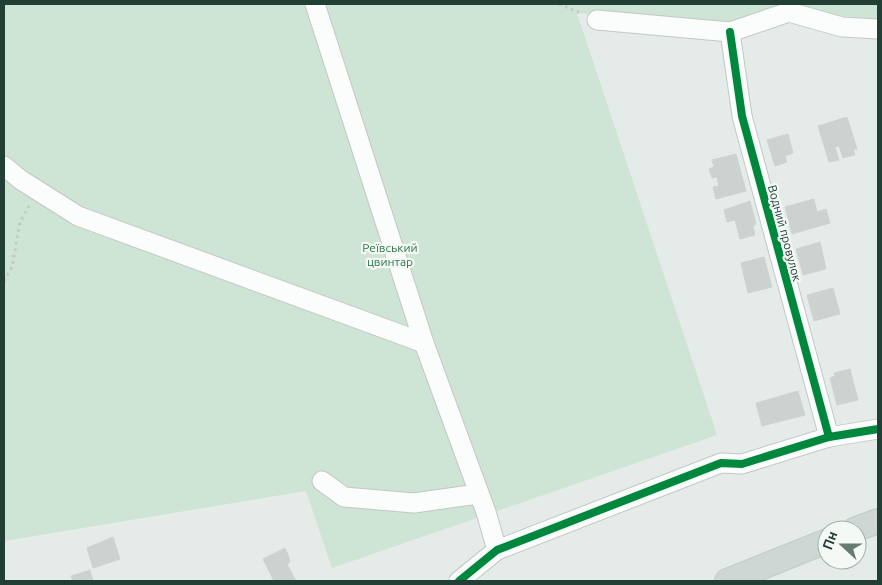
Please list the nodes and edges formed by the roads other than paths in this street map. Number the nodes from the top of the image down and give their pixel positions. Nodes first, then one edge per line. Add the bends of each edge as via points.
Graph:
1 (315, 4) edge
2 (787, 8) edge
3 (597, 20) road end
4 (878, 29) edge
5 (730, 32) junction
6 (4, 166) edge
7 (424, 343) junction
8 (878, 429) edge
9 (829, 437) junction
10 (322, 482) dead end
11 (478, 494) junction
12 (817, 545) edge
13 (497, 550) junction
14 (459, 581) edge
15 (727, 581) edge

1 - 7 street
2 - 4 street via 842,27
2 - 5 street
3 - 5 street
5 - 9 street, Водний провулок via 742,116
6 - 7 street via 78,216
7 - 11 street
8 - 9 street
9 - 13 street via 742,464 721,463
10 - 11 street via 344,497 414,503
11 - 13 street
12 - 15 main road
13 - 14 street

